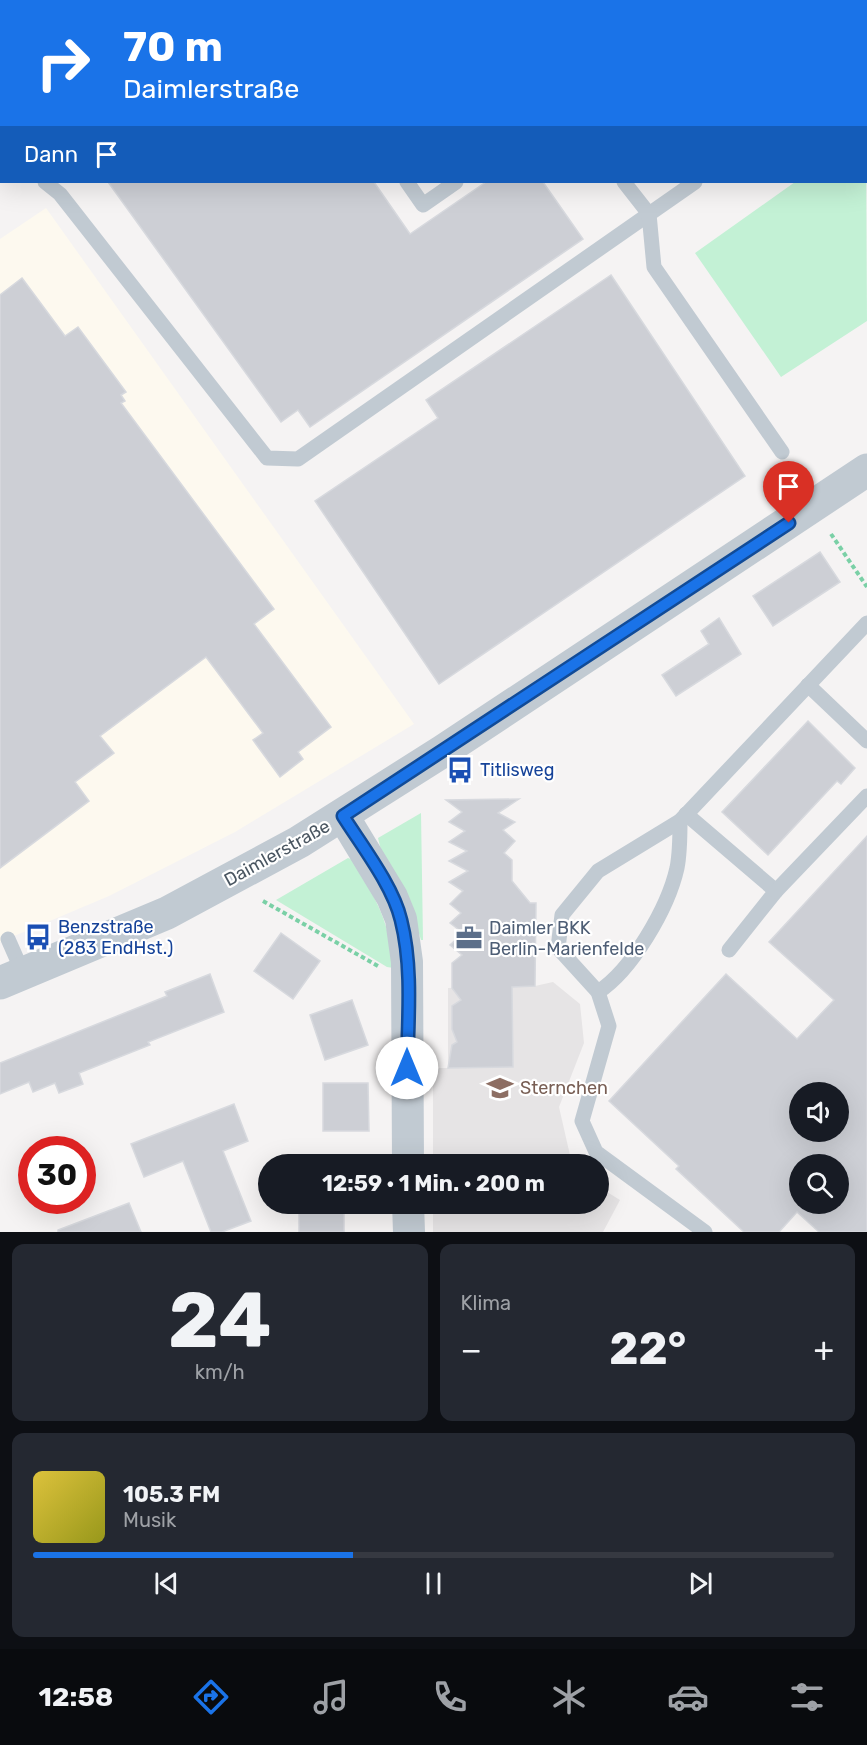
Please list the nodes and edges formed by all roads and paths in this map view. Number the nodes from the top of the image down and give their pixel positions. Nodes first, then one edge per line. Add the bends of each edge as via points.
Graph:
1 (46, 183) edge
2 (408, 183) edge
3 (455, 183) edge
4 (625, 183) edge
5 (694, 183) edge
6 (649, 214) junction
7 (782, 452) dead end
8 (795, 470) dead end
9 (867, 470) edge
10 (799, 476) dead end
11 (831, 534) dead end
12 (867, 587) edge
13 (867, 623) edge
14 (808, 686) junction
15 (867, 741) edge
16 (867, 796) edge
17 (343, 816) junction
18 (683, 818) junction
19 (776, 891) junction
20 (263, 901) dead end
21 (8, 939) dead end
22 (729, 950) dead end
23 (11, 978) edge
24 (407, 983) junction
25 (598, 992) junction
26 (408, 1154) edge
27 (408, 1214) edge
28 (409, 1232) edge
29 (705, 1232) edge

1 - 6 lane via 60,194 267,458 298,459
2 - 3 lane via 423,205
4 - 6 lane
5 - 6 lane
6 - 7 lane via 654,267
8 - 10 path
9 - 17 street, Daimlerstraße
11 - 12 path
13 - 14 lane
14 - 15 lane
14 - 18 lane
16 - 19 lane
17 - 23 street, Daimlerstraße via 167,913
17 - 24 street via 401,919
18 - 19 lane
18 - 25 lane via 677,868 656,916 626,968
18 - 25 lane via 598,871 562,915 558,948
19 - 22 lane
20 - 24 path
21 - 23 lane
24 - 26 street
25 - 29 lane via 609,1026 582,1121 596,1152
27 - 28 street

